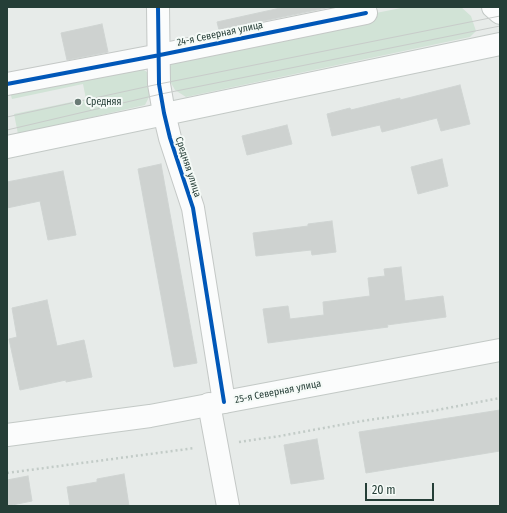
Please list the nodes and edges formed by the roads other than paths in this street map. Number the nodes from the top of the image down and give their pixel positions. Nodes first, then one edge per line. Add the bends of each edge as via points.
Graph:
1 (158, 7) edge
2 (493, 7) edge
3 (366, 13) dead end
4 (500, 13) edge
5 (500, 44) edge
6 (160, 55) junction
7 (7, 84) edge
8 (164, 113) junction
9 (7, 147) edge
10 (500, 350) edge
11 (217, 403) junction
12 (7, 435) edge
13 (228, 506) edge

1 - 6 main road, Средняя улица
2 - 4 main road
3 - 6 main road, 24-я Северная улица
5 - 8 main road
6 - 7 main road, 24-я Северная улица
6 - 8 main road, Средняя улица via 159,84
8 - 9 main road
8 - 11 main road, Средняя улица via 193,208
10 - 11 main road, 25-я Северная улица
11 - 12 main road, 25-я Северная улица via 150,416
11 - 13 main road, Средняя улица via 216,445

